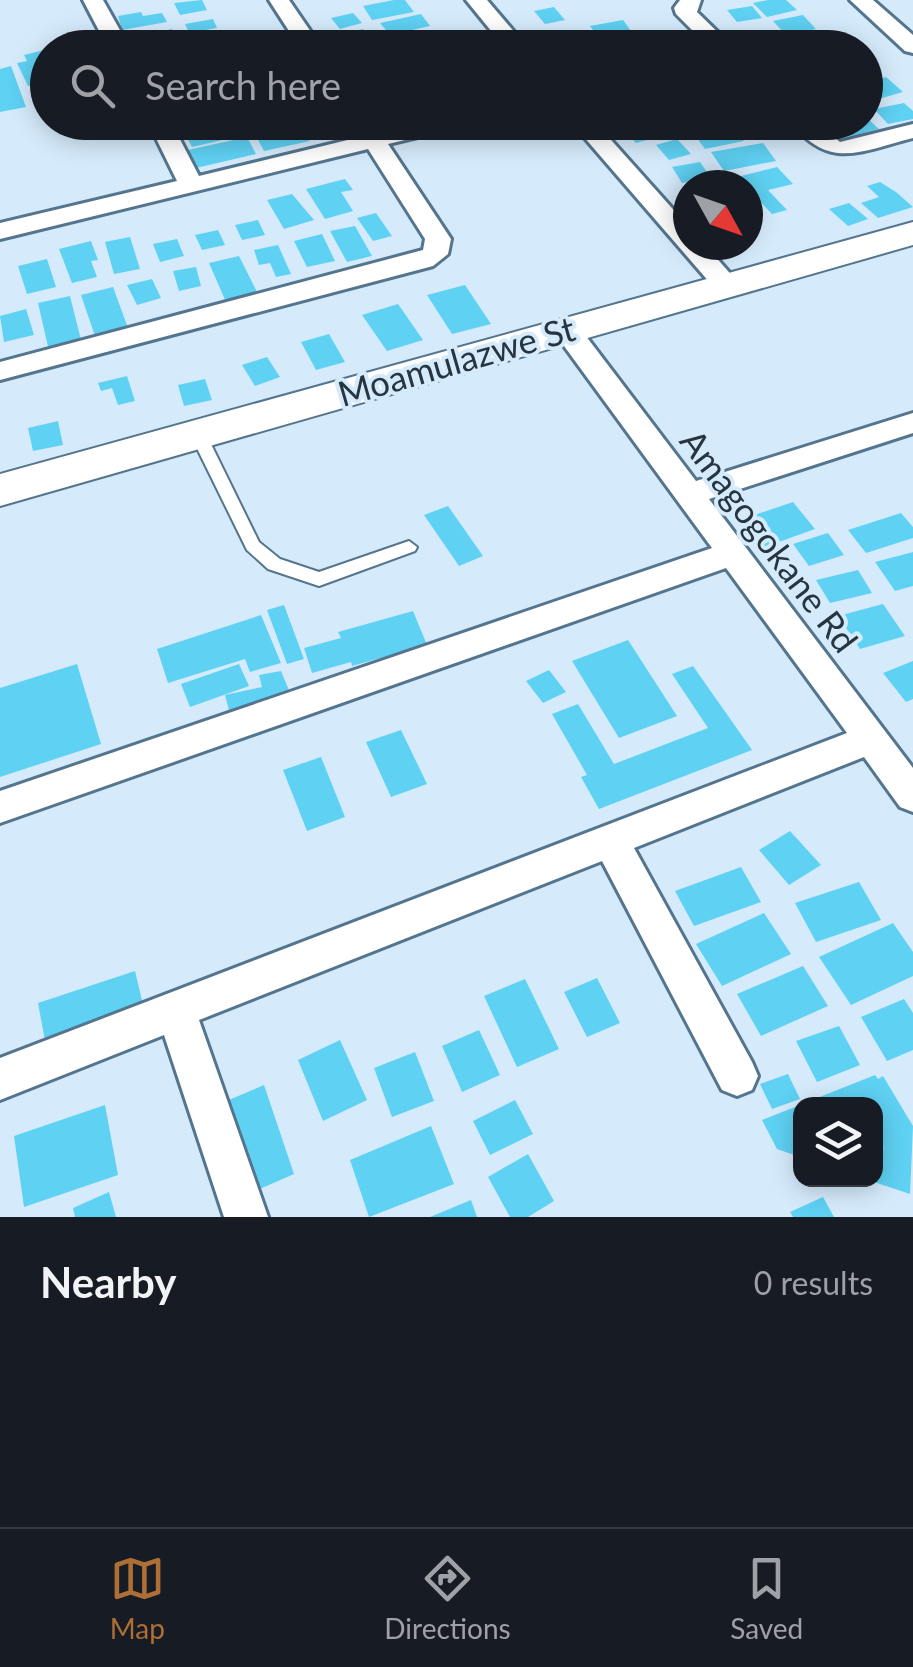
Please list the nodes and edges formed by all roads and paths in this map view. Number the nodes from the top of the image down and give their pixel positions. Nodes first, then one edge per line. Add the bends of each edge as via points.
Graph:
1 (93, 0) edge
2 (279, 0) edge
3 (476, 0) edge
4 (691, 0) edge
5 (860, 0) edge
6 (109, 30) edge
7 (299, 30) edge
8 (502, 30) edge
9 (704, 30) edge
10 (913, 46) edge
11 (913, 132) edge
12 (883, 139) edge
13 (168, 140) edge
14 (341, 140) edge
15 (373, 140) edge
16 (598, 140) edge
17 (821, 140) edge
18 (879, 140) edge
19 (191, 184) junction
20 (673, 226) edge
21 (0, 231) edge
22 (913, 232) edge
23 (703, 260) edge
24 (726, 285) junction
25 (566, 329) junction
26 (0, 370) edge
27 (911, 427) edge
28 (198, 434) junction
29 (0, 490) edge
30 (690, 494) junction
31 (409, 546) dead end
32 (734, 553) junction
33 (871, 739) junction
34 (913, 796) edge
35 (0, 806) edge
36 (610, 839) junction
37 (174, 1008) junction
38 (738, 1076) dead end
39 (0, 1079) edge
40 (246, 1217) edge

1 - 6 street
2 - 7 street
3 - 8 street
4 - 9 street via 687,14
5 - 10 street
11 - 12 street
13 - 19 street
14 - 19 street
15 - 26 street via 438,239 435,254
16 - 20 street
17 - 18 street via 840,149
19 - 21 street
22 - 24 street, Moamulazwe St
23 - 24 street
24 - 25 street, Moamulazwe St
25 - 28 street, Moamulazwe St
25 - 30 street, Amagogokane Rd
27 - 30 street
28 - 29 street, Moamulazwe St
28 - 31 lane via 253,546 274,564 319,579
30 - 32 street, Amagogokane Rd
32 - 33 street, Amagogokane Rd
32 - 35 street
33 - 34 street, Amagogokane Rd
33 - 36 street
36 - 37 street
36 - 38 street
37 - 39 street
37 - 40 street

